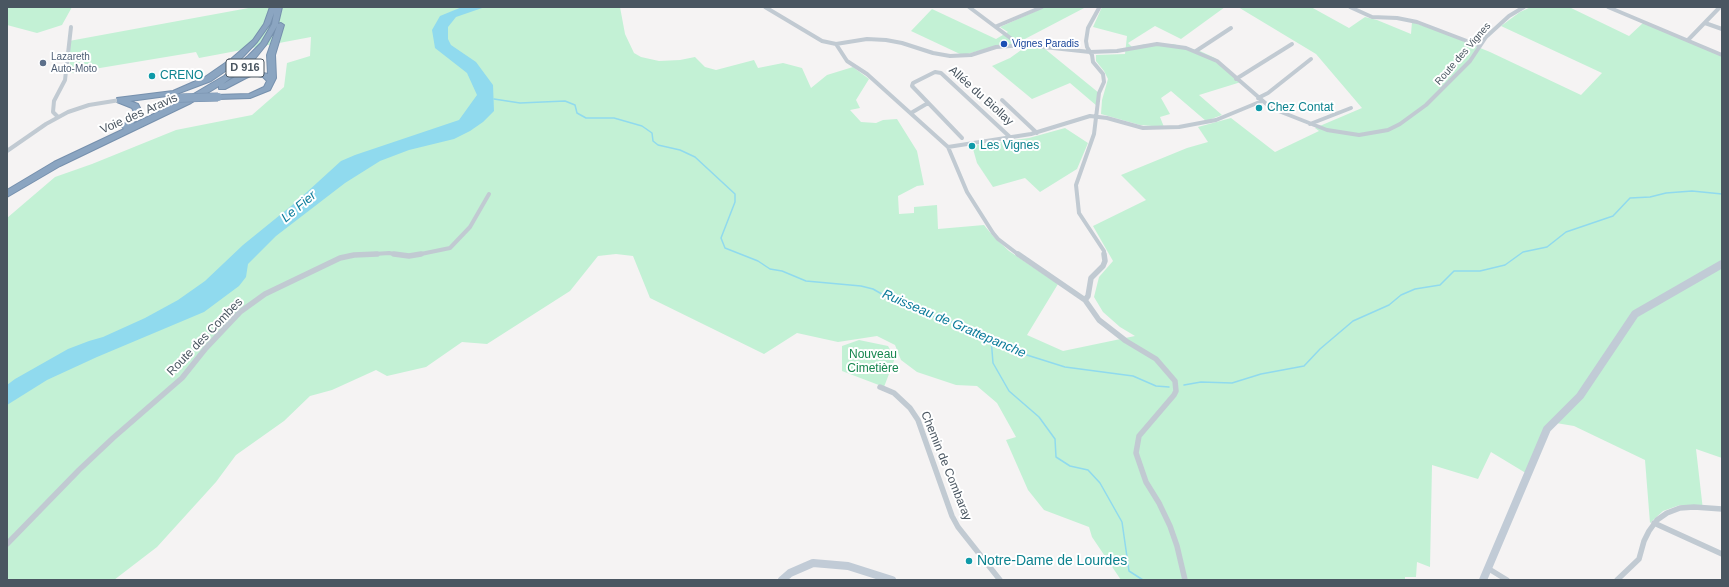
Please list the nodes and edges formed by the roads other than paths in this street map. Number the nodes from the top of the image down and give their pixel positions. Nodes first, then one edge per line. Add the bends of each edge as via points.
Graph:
1 (272, 7) edge
2 (279, 7) edge
3 (286, 7) edge
4 (765, 7) edge
5 (969, 7) edge
6 (1042, 7) edge
7 (1350, 7) edge
8 (1524, 7) edge
9 (1608, 7) edge
10 (1624, 7) edge
11 (1100, 8) dead end
12 (1718, 8) edge
13 (1618, 11) junction
14 (1705, 23) junction
15 (281, 25) junction
16 (997, 26) junction
17 (71, 27) dead end
18 (1231, 28) dead end
19 (1722, 29) edge
20 (1688, 40) junction
21 (836, 44) junction
22 (1292, 44) dead end
23 (1021, 46) junction
24 (1480, 46) junction
25 (1196, 51) junction
26 (1090, 52) junction
27 (1722, 55) edge
28 (1311, 59) dead end
29 (1236, 79) junction
30 (271, 81) junction
31 (169, 94) junction
32 (178, 98) junction
33 (201, 98) junction
34 (1260, 99) junction
35 (120, 100) junction
36 (1002, 100) dead end
37 (928, 103) junction
38 (53, 107) junction
39 (1351, 108) dead end
40 (911, 113) junction
41 (64, 114) junction
42 (1097, 116) junction
43 (58, 117) junction
44 (1310, 124) junction
45 (1037, 133) junction
46 (112, 136) junction
47 (962, 138) dead end
48 (1011, 138) junction
49 (948, 147) junction
50 (7, 151) edge
51 (78, 153) junction
52 (7, 194) edge
53 (489, 194) dead end
54 (1722, 264) edge
55 (1085, 300) junction
56 (880, 387) dead end
57 (1722, 509) edge
58 (1654, 523) junction
59 (7, 544) edge
60 (1722, 554) edge
61 (1489, 569) junction
62 (782, 580) edge
63 (892, 580) edge
64 (1000, 580) edge
65 (1185, 580) edge
66 (1483, 580) edge
67 (1507, 580) edge
68 (1617, 580) edge

1 - 31 highway via 261,34 234,61 198,84
2 - 46 highway, Voie des Aravis / D 916 via 275,24 268,37 251,58 234,72 188,101
3 - 15 highway, Voie des Aravis / D 916
4 - 21 street, Route des Vignes via 810,35
5 - 16 street
6 - 16 street
7 - 24 street via 1372,17 1418,22
8 - 24 street, Route des Vignes via 1509,16
9 - 13 street
10 - 13 street
11 - 26 street via 1086,32
12 - 14 street
13 - 20 street
14 - 19 street
14 - 20 street
15 - 30 highway via 271,55
15 - 33 highway, Voie des Aravis / D 916 via 269,45 247,67
16 - 23 street
17 - 38 street via 65,80
18 - 25 street
20 - 27 street
21 - 23 street, Route des Vignes via 867,39 886,40 953,57 977,54 1001,46
21 - 40 street via 847,61 867,74
22 - 29 street
23 - 26 street, Route des Vignes
24 - 44 street, Route des Vignes via 1470,61 1436,97 1388,130 1349,134
25 - 26 street, Route des Vignes via 1157,44 1117,51
25 - 29 street, Route des Vignes via 1217,62
26 - 42 street via 1093,62 1104,78 1099,93
28 - 34 street
29 - 34 street, Route des Vignes
30 - 32 highway, bridge via 265,89 253,95
30 - 33 highway via 263,74 248,74
31 - 32 highway
31 - 35 highway
32 - 35 highway
33 - 51 highway, Voie des Aravis / D 916
34 - 42 street via 1212,121 1167,128 1142,128
34 - 44 street, Route des Vignes via 1271,108
35 - 41 street via 89,105
35 - 46 highway via 135,106 138,114 132,122
36 - 45 street
37 - 40 street
37 - 47 street
37 - 48 street, Allée du Biollay via 912,84 940,72
38 - 41 street
38 - 43 street via 53,112
39 - 44 street
40 - 49 street
41 - 43 street
42 - 45 street via 1084,117
42 - 55 street via 1094,134 1078,177 1076,193 1079,213 1104,251 1104,266 1091,278
43 - 50 street
45 - 48 street
46 - 51 highway, Voie des Aravis / D 916
48 - 49 street
49 - 55 street via 967,192 993,233 1006,246
51 - 52 highway, Voie des Aravis / D 916
53 - 59 street, Route des Combes via 470,227 450,248 409,256 389,253 340,258 265,294 240,312 182,378 102,448
54 - 61 main road via 1635,314 1580,396 1547,428
55 - 65 street via 1106,327 1156,359 1175,381 1174,395 1139,436 1136,453 1146,482 1170,526
56 - 64 street, Chemin de Combaray via 894,393 918,420 958,528
57 - 58 street via 1680,508 1667,512
58 - 60 street
58 - 68 street via 1638,559
61 - 66 main road
61 - 67 street
62 - 63 main road via 790,573 813,563 848,566

